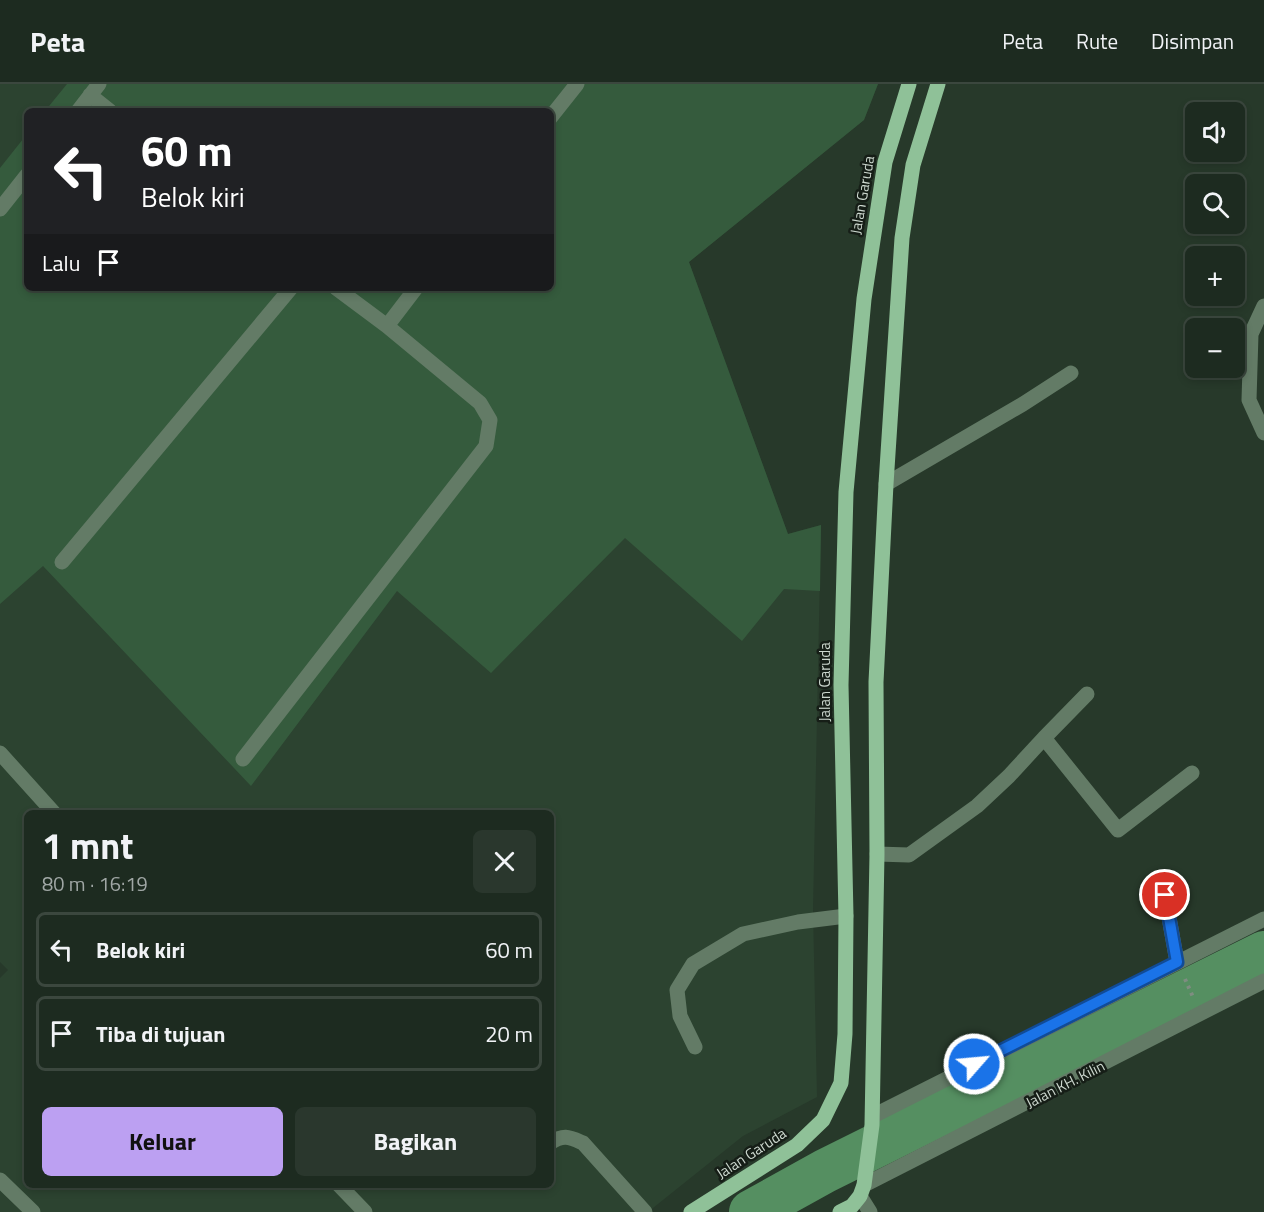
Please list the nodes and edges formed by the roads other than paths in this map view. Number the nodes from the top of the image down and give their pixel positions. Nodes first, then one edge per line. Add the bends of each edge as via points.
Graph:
1 (577, 84) edge
2 (909, 84) edge
3 (938, 84) edge
4 (94, 90) edge
5 (80, 108) edge
6 (108, 108) edge
7 (554, 113) edge
8 (24, 179) edge
9 (0, 209) edge
10 (288, 291) edge
11 (340, 291) edge
12 (414, 291) edge
13 (1264, 306) edge
14 (387, 326) junction
15 (1071, 373) dead end
16 (1264, 433) edge
17 (886, 484) junction
18 (62, 562) dead end
19 (1088, 694) dead end
20 (1044, 738) junction
21 (0, 753) edge
22 (243, 759) dead end
23 (1192, 773) dead end
24 (51, 810) edge
25 (877, 854) junction
26 (1165, 895) dead end
27 (846, 916) junction
28 (1264, 919) edge
29 (1180, 968) junction
30 (1264, 981) edge
31 (695, 1047) dead end
32 (872, 1120) junction
33 (554, 1140) edge
34 (0, 1180) edge
35 (864, 1186) junction
36 (342, 1188) edge
37 (33, 1212) edge
38 (365, 1212) edge
39 (645, 1212) edge
40 (691, 1212) edge
41 (840, 1212) edge
42 (870, 1212) edge

1 - 7 street
2 - 27 main road, Jalan Garuda via 885,162 869,265 846,492 841,685
3 - 17 main road via 913,165 902,238
4 - 5 street
4 - 6 street
8 - 9 street
10 - 18 street
11 - 14 street
12 - 14 street
13 - 16 street via 1251,334 1249,400
14 - 22 street via 480,403 490,420 486,446
15 - 17 street
17 - 25 main road via 876,682
19 - 20 street
20 - 23 street via 1118,830
20 - 25 street via 977,806 909,855
21 - 24 street
25 - 32 main road
26 - 29 street
27 - 31 street via 743,934 693,964 677,990 680,1016
27 - 40 main road, Jalan Garuda via 841,1083 823,1120 797,1145
28 - 29 street
29 - 32 street
30 - 35 street, Jalan KH. Kilin
32 - 35 main road
33 - 39 street via 571,1137 583,1143
34 - 37 street
35 - 41 main road via 852,1206
35 - 42 street
36 - 38 street

